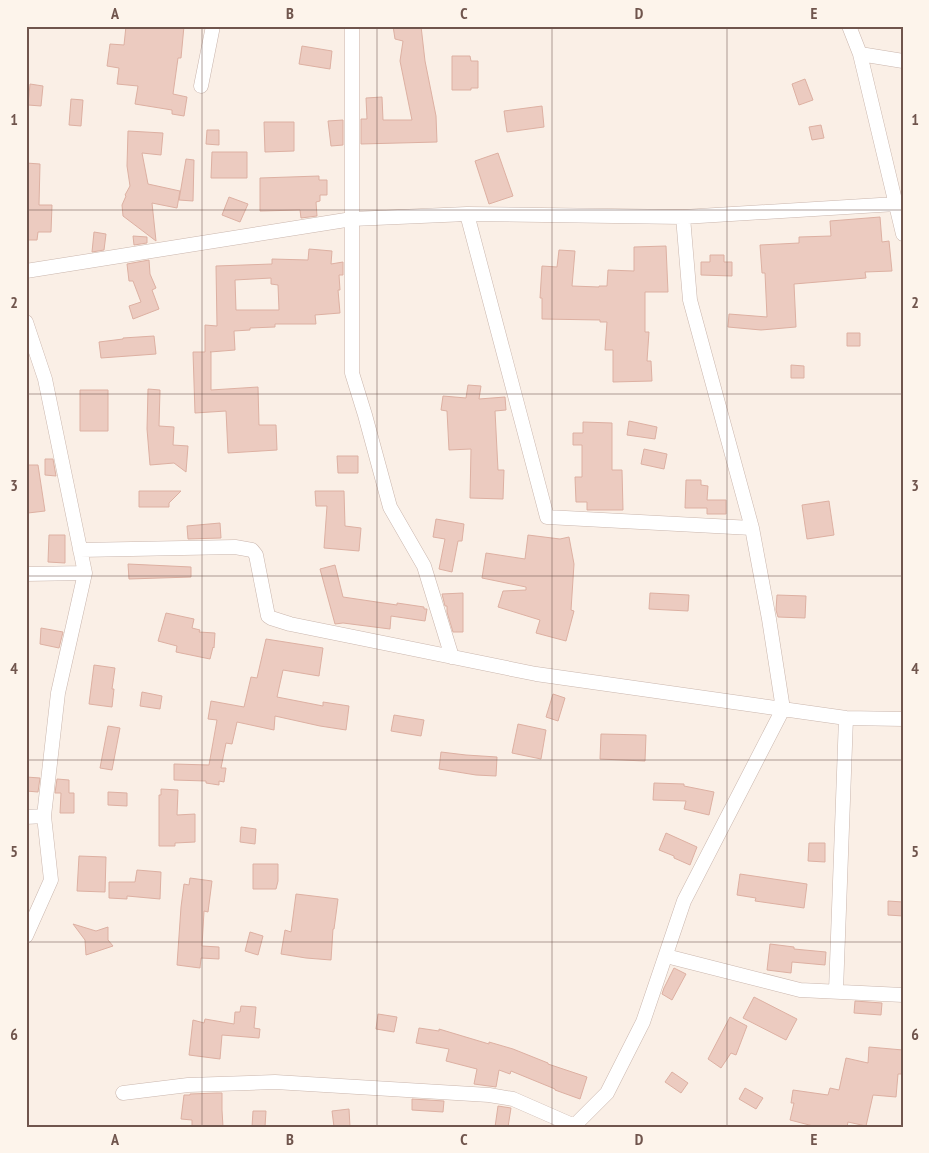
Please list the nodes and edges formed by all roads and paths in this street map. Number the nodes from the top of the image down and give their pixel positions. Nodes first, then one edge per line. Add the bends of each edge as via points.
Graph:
1 (212, 26) edge
2 (352, 26) edge
3 (849, 26) edge
4 (860, 54) junction
5 (903, 61) edge
6 (201, 86) dead end
7 (896, 204) junction
8 (467, 214) junction
9 (683, 218) junction
10 (352, 219) junction
11 (903, 234) edge
12 (26, 271) edge
13 (26, 322) edge
14 (752, 528) junction
15 (80, 550) junction
16 (85, 573) junction
17 (26, 574) edge
18 (452, 657) junction
19 (783, 709) junction
20 (846, 718) junction
21 (903, 719) edge
22 (44, 816) junction
23 (26, 817) edge
24 (26, 936) edge
25 (666, 956) junction
26 (836, 991) junction
27 (903, 995) edge
28 (123, 1093) dead end
29 (576, 1126) edge

1 - 6 street
2 - 10 street
3 - 4 street
4 - 5 street
4 - 7 street
7 - 9 street
7 - 11 street
8 - 9 street
8 - 10 street
8 - 14 street via 548,516
9 - 14 street via 690,300
10 - 12 street
10 - 18 street via 352,374 390,506 424,566
13 - 15 street via 45,379
14 - 19 street
15 - 16 street
15 - 18 street via 235,547 252,550 256,555 271,618
16 - 17 street
16 - 22 street via 58,692
18 - 19 street via 536,674
19 - 20 street
19 - 25 street via 684,900
20 - 21 street
20 - 26 street
22 - 23 street
22 - 24 street via 51,880
25 - 26 street via 800,990
25 - 29 street via 643,1022 607,1093
26 - 27 street
28 - 29 street via 188,1085 275,1082 489,1095 513,1099

